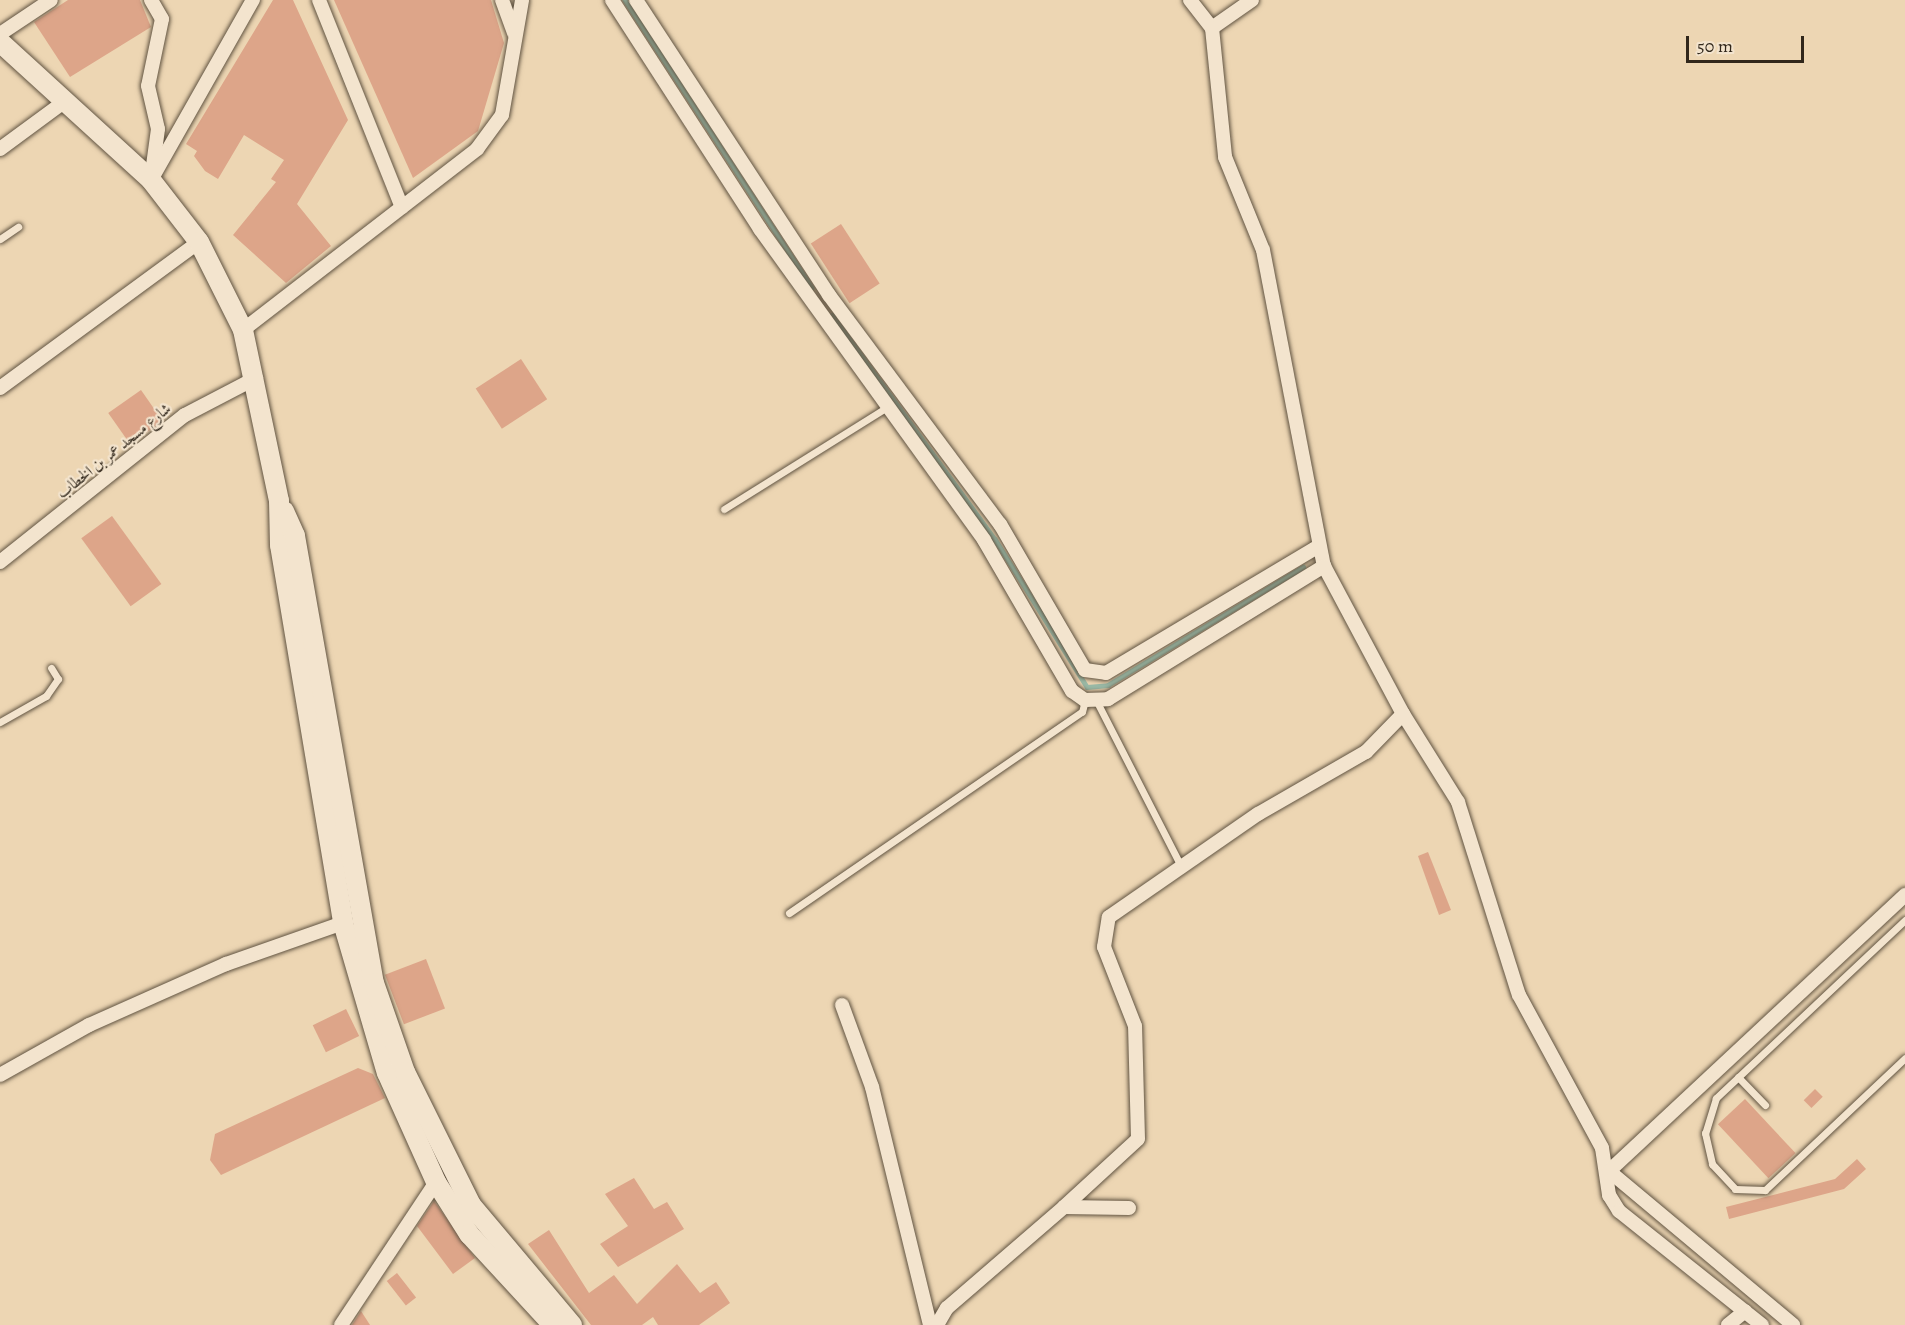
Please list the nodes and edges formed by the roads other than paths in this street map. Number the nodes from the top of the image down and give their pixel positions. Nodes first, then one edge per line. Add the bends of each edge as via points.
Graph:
1 (51, 0) edge
2 (152, 0) edge
3 (253, 0) edge
4 (319, 0) edge
5 (502, 0) edge
6 (522, 0) edge
7 (612, 0) edge
8 (636, 0) edge
9 (1190, 0) edge
10 (1252, 0) edge
11 (1212, 28) junction
12 (514, 33) junction
13 (0, 34) edge
14 (0, 42) edge
15 (64, 102) junction
16 (0, 149) edge
17 (151, 180) junction
18 (402, 207) junction
19 (18, 227) dead end
20 (0, 239) edge
21 (199, 242) junction
22 (829, 295) junction
23 (813, 306) junction
24 (243, 330) junction
25 (256, 378) junction
26 (0, 388) edge
27 (887, 407) junction
28 (279, 501) junction
29 (724, 509) dead end
30 (1317, 547) junction
31 (2, 558) edge
32 (1324, 566) junction
33 (51, 668) dead end
34 (1091, 701) junction
35 (1403, 714) junction
36 (0, 722) edge
37 (1182, 869) junction
38 (1905, 895) edge
39 (789, 913) dead end
40 (1905, 920) edge
41 (343, 923) junction
42 (842, 1005) dead end
43 (1905, 1058) edge
44 (0, 1075) edge
45 (1738, 1077) junction
46 (1765, 1106) dead end
47 (1609, 1171) junction
48 (436, 1182) junction
49 (1065, 1207) junction
50 (1129, 1208) dead end
51 (1745, 1311) junction
52 (341, 1325) edge
53 (553, 1325) edge
54 (572, 1325) edge
55 (930, 1325) edge
56 (937, 1325) edge
57 (1728, 1325) edge
58 (1762, 1325) edge
59 (1793, 1325) edge

1 - 13 street
2 - 17 street via 162,19 148,86 158,129
3 - 17 street
4 - 18 street
5 - 12 street
6 - 12 street
7 - 23 street
8 - 22 street
9 - 11 street
10 - 11 street
11 - 30 street via 1225,157 1263,250
12 - 18 street via 502,115 477,149
14 - 15 main road
15 - 16 street
15 - 17 main road
17 - 21 main road
18 - 24 street
19 - 20 lane
21 - 24 main road
21 - 26 street
22 - 23 street
22 - 30 street via 1000,524 1085,670 1106,673
23 - 27 street
24 - 25 main road
25 - 28 main road
25 - 31 street, شارع مسجد عمر بن الخطاب via 185,415
27 - 29 lane
27 - 34 street via 984,540 1072,691
28 - 41 main road via 280,545
28 - 54 main road via 295,536 374,983 405,1072 471,1205
30 - 32 street
32 - 34 street
32 - 35 street
33 - 36 lane via 58,679 46,696
34 - 37 lane
34 - 39 lane via 1082,712
35 - 37 street via 1366,752 1258,814
35 - 47 street via 1458,802 1519,995 1602,1148
37 - 49 street via 1109,917 1104,947 1135,1026 1138,1139
38 - 47 street
40 - 45 lane
41 - 44 street via 226,964 89,1025
41 - 48 main road via 387,1073
42 - 55 street via 873,1087
43 - 45 lane via 1765,1190 1735,1189 1712,1164 1705,1134 1716,1098
45 - 46 lane
47 - 51 street via 1610,1195 1619,1211
47 - 59 street
48 - 52 street
48 - 53 main road via 469,1234
49 - 50 street
49 - 56 street via 947,1308
51 - 57 street
51 - 58 street

